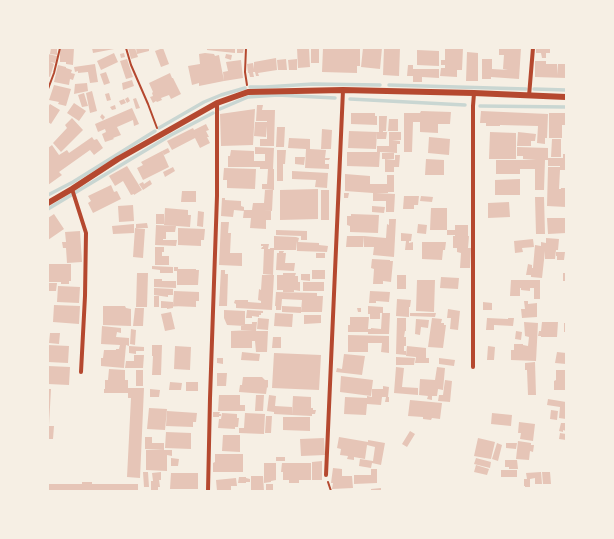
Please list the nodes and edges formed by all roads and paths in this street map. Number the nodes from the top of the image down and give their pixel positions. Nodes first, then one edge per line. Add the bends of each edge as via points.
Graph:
1 (60, 48) edge
2 (126, 48) edge
3 (246, 48) edge
4 (533, 48) edge
5 (48, 89) edge
6 (343, 90) junction
7 (248, 92) junction
8 (474, 93) junction
9 (529, 96) junction
10 (566, 97) edge
11 (217, 103) junction
12 (160, 134) junction
13 (72, 189) junction
14 (48, 203) edge
15 (472, 367) dead end
16 (81, 372) dead end
17 (326, 475) dead end
18 (208, 491) edge

1 - 5 path
2 - 12 path
3 - 7 path via 245,72
4 - 9 street
6 - 7 street
6 - 8 street
6 - 17 street
7 - 11 street
8 - 9 street
8 - 15 street
9 - 10 street
11 - 12 street
11 - 18 street via 217,196
12 - 13 street
13 - 14 street
13 - 16 street via 86,233

